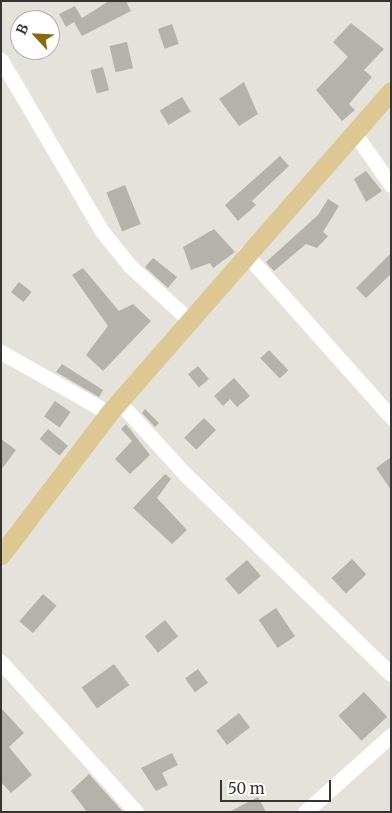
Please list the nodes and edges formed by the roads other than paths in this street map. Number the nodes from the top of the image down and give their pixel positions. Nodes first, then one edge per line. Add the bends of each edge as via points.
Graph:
1 (1, 60) edge
2 (391, 91) edge
3 (355, 134) junction
4 (391, 185) edge
5 (245, 253) junction
6 (189, 320) junction
7 (1, 352) edge
8 (114, 408) junction
9 (391, 417) edge
10 (1, 555) edge
11 (1, 662) edge
12 (391, 674) edge
13 (391, 736) edge
14 (136, 812) edge
15 (305, 812) edge

1 - 6 street via 101,230 130,266
2 - 3 main road
3 - 4 street
3 - 5 main road
5 - 6 main road
5 - 9 street
6 - 8 main road
7 - 8 street
8 - 10 main road
8 - 12 street
11 - 14 street
13 - 15 street

